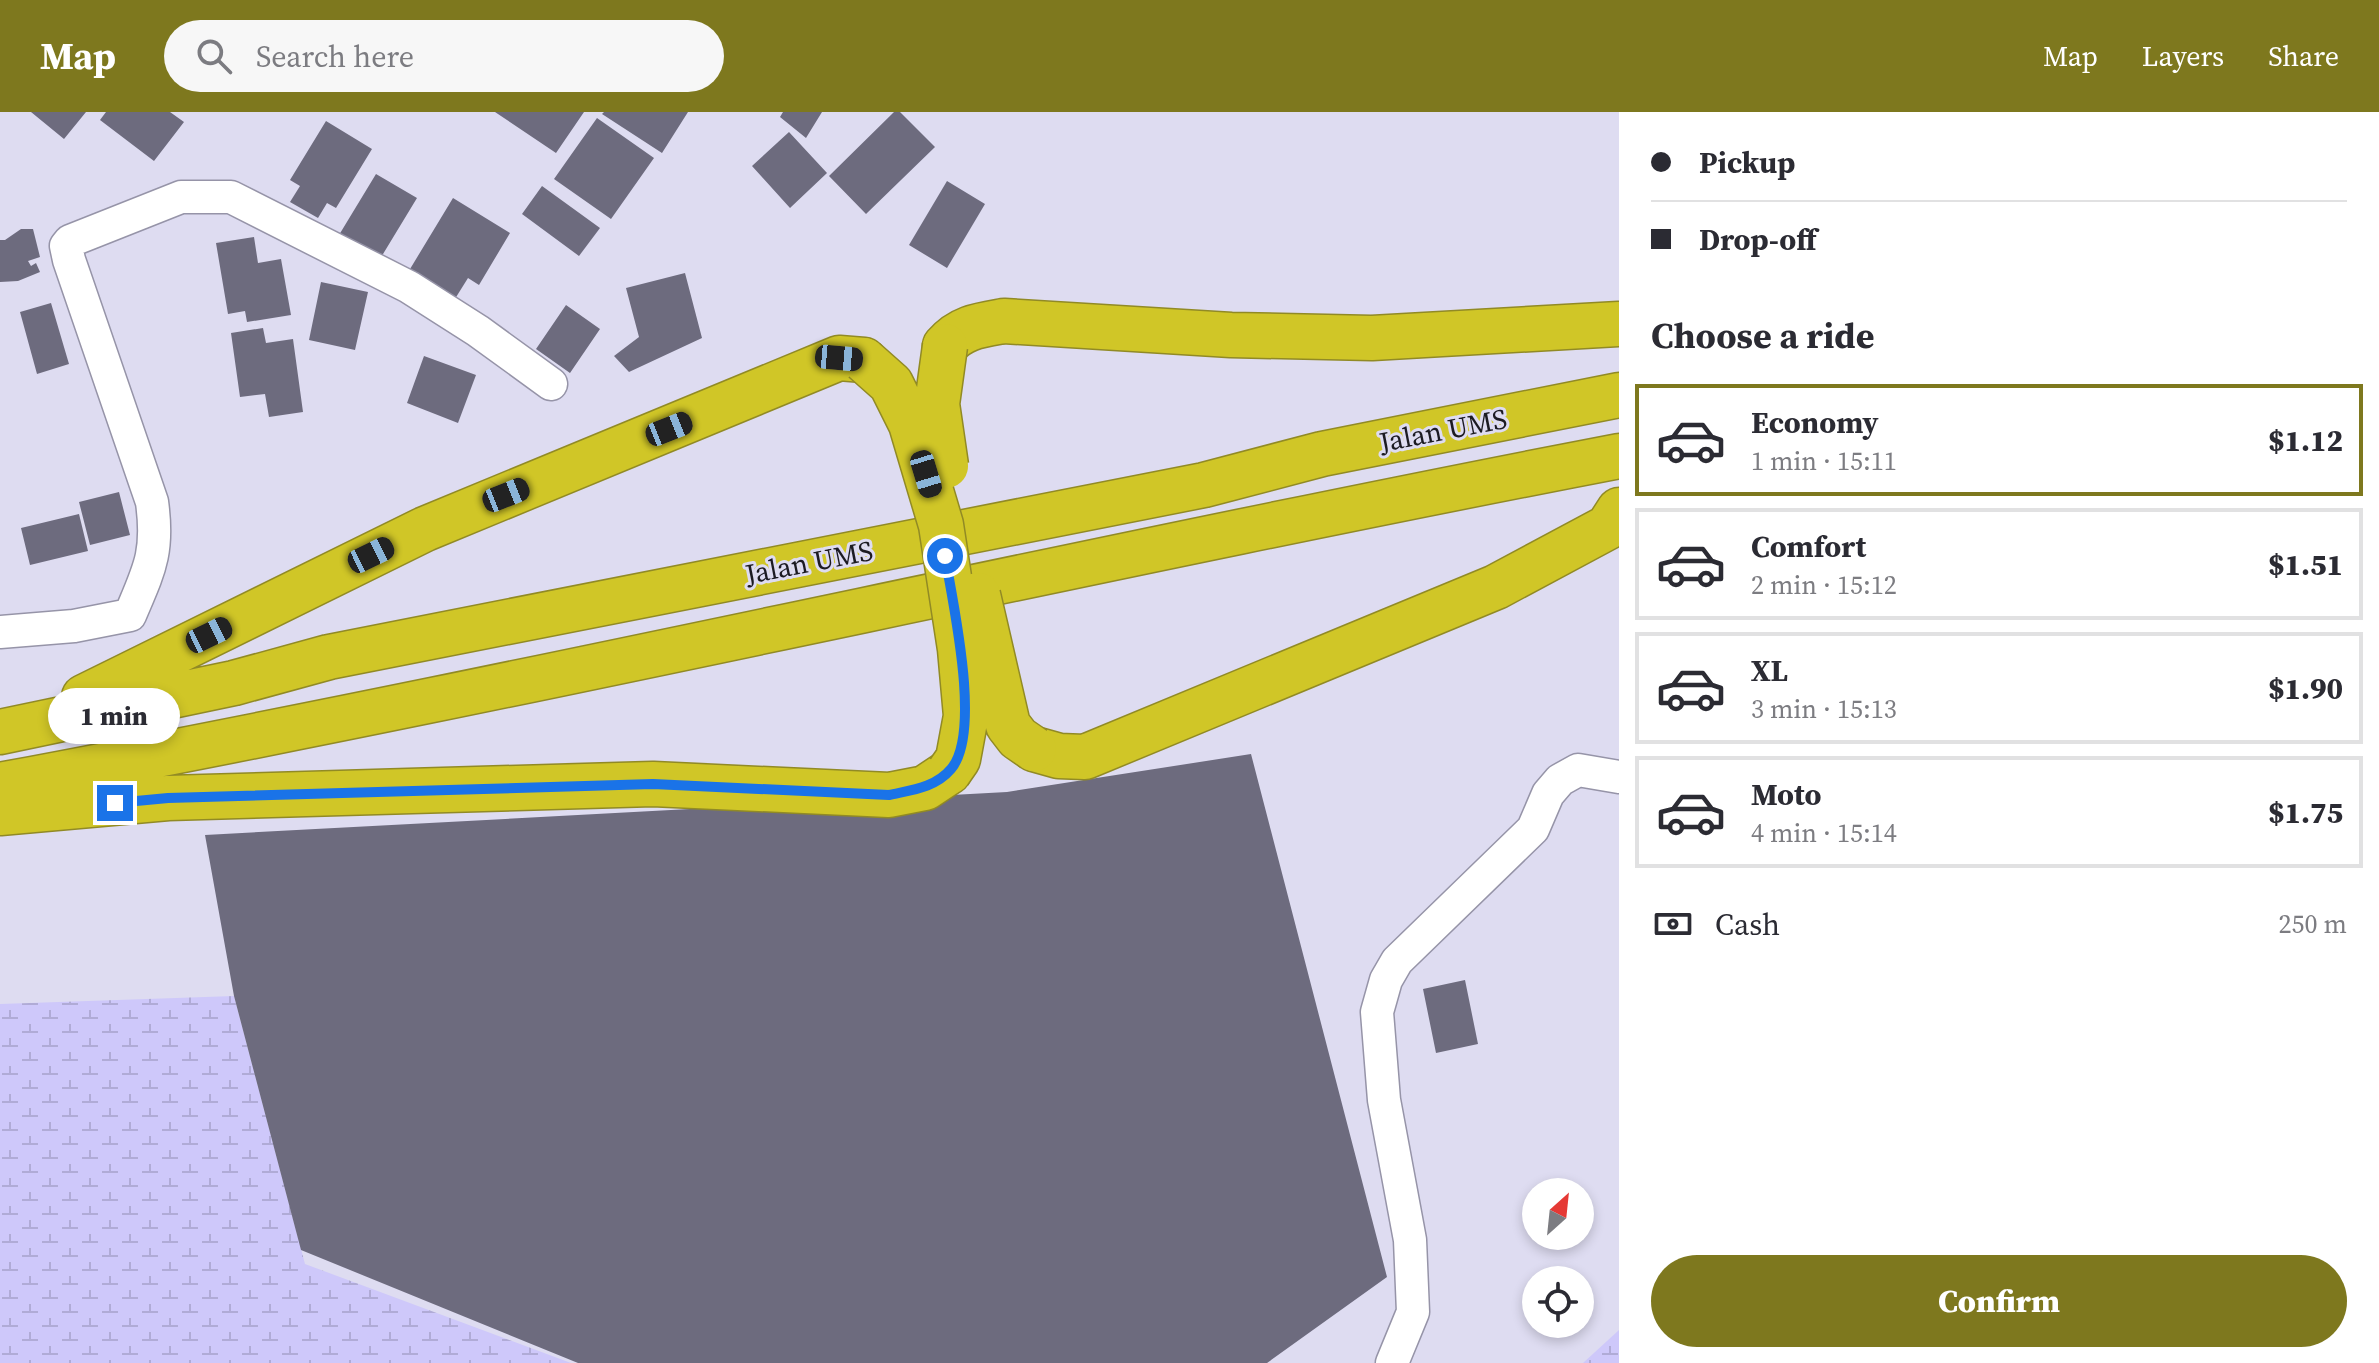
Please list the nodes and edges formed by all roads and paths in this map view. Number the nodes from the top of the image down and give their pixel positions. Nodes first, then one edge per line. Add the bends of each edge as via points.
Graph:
1 (1619, 324) edge
2 (551, 384) dead end
3 (1619, 395) edge
4 (1619, 456) edge
5 (1619, 510) edge
6 (0, 632) edge
7 (10, 730) edge
8 (1619, 777) edge
9 (0, 785) edge
10 (0, 813) edge
11 (1392, 1363) edge

1 - 5 highway, bridge via 1372,338 1004,321 972,327 945,346 937,404 942,450 1008,725 1034,749 1059,756 1085,757 1496,587 1608,527
2 - 6 street via 409,287 231,197 181,197 67,243 152,502 152,563 130,615
3 - 7 highway, Jalan UMS via 1322,454 1188,488 329,657 234,683
4 - 9 highway, Jalan UMS
7 - 10 highway, bridge via 425,529 839,358 864,360 891,384 911,424 941,525 966,716 958,759 949,772 925,788 889,795 653,784 168,798
8 - 11 street via 1578,770 1560,780 1533,829 1397,961 1386,980 1377,1012 1384,1100 1410,1240 1413,1312

